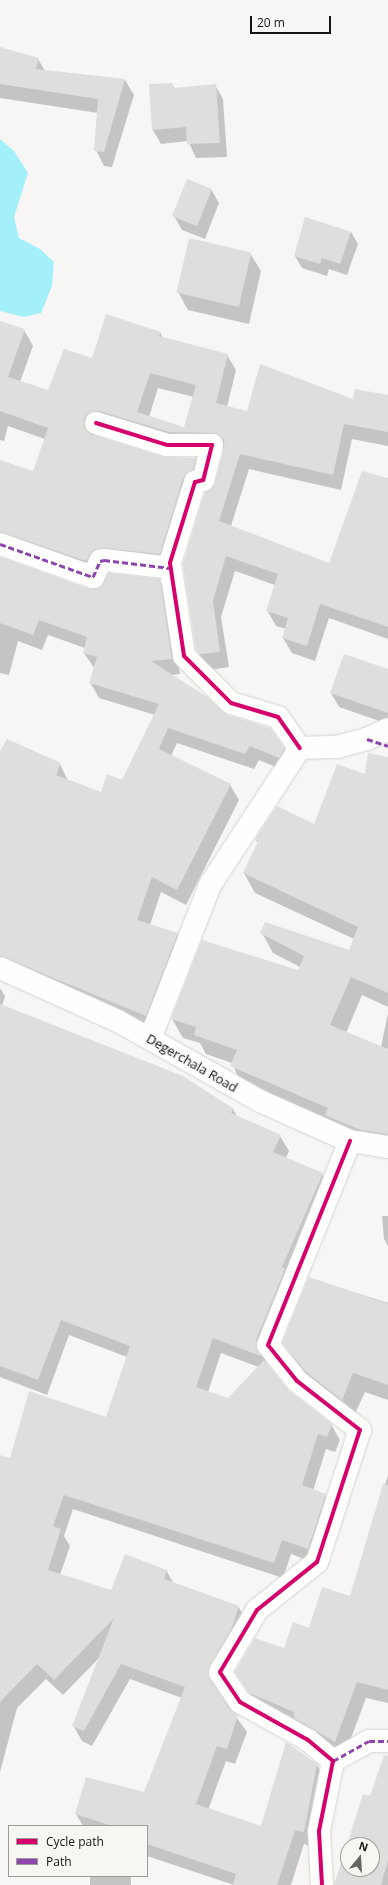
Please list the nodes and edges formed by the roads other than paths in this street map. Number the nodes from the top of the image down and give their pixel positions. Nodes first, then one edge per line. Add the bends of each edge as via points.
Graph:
1 (96, 423) dead end
2 (0, 544) edge
3 (171, 568) junction
4 (388, 729) edge
5 (367, 739) junction
6 (388, 746) edge
7 (300, 748) junction
8 (0, 968) edge
9 (150, 1039) junction
10 (350, 1141) junction
11 (388, 1147) edge
12 (388, 1741) edge
13 (334, 1761) junction
14 (322, 1885) edge

1 - 3 street via 167,445 212,445 203,480 195,482
2 - 3 street via 93,577 100,561 104,560
3 - 7 street via 184,656 231,703 278,717
4 - 5 street
5 - 6 street
5 - 7 street via 337,747
7 - 9 street via 210,885
8 - 9 street, Degerchala Road
9 - 10 street, Degerchala Road via 260,1101
10 - 11 street, Degerchala Road
10 - 13 street via 268,1345 297,1381 360,1430 317,1562 257,1610 220,1672 240,1702 308,1740
12 - 13 street via 369,1741
13 - 14 street via 319,1832

